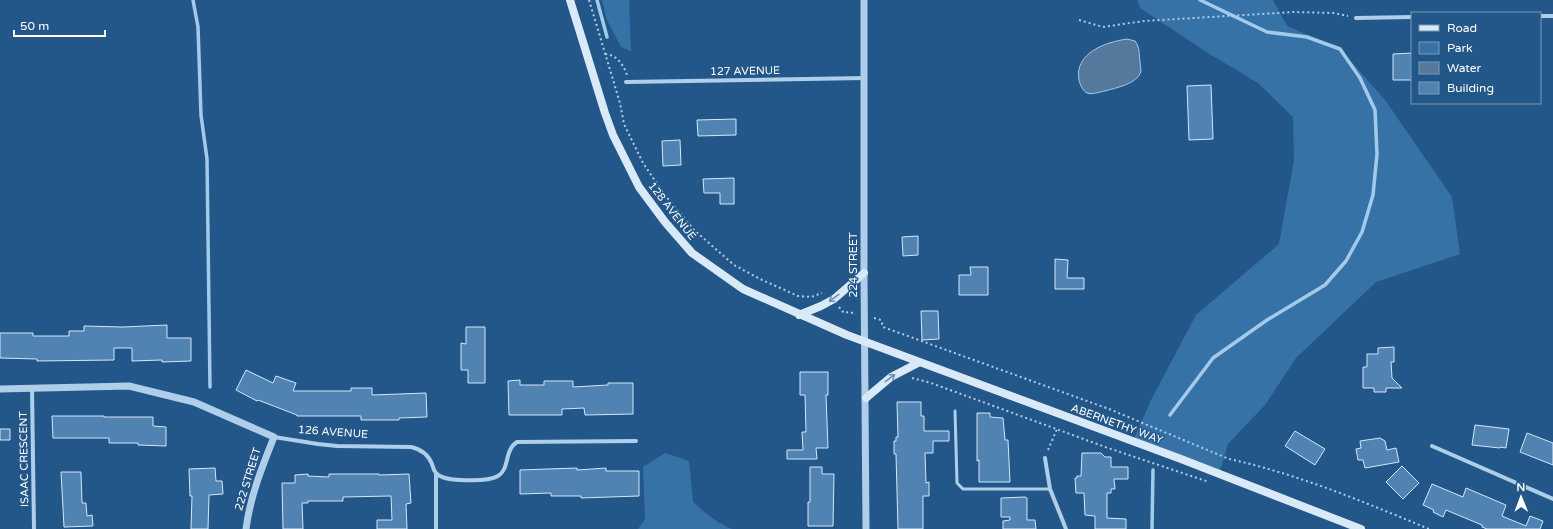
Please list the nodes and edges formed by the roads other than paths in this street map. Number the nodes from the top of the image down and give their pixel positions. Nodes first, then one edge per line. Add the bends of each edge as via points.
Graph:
1 (570, 0) edge
2 (864, 0) edge
3 (1541, 16) edge
4 (1553, 16) edge
5 (1411, 17) edge
6 (1356, 18) road end
7 (865, 78) junction
8 (627, 82) road end
9 (864, 273) junction
10 (799, 315) junction
11 (864, 341) junction
12 (918, 363) junction
13 (32, 388) junction
14 (0, 389) edge
15 (866, 398) junction
16 (956, 411) dead end
17 (274, 437) junction
18 (636, 442) dead end
19 (1432, 446) dead end
20 (1045, 458) road end
21 (436, 473) junction
22 (1050, 489) junction
23 (1553, 499) edge
24 (34, 529) edge
25 (246, 529) edge
26 (436, 529) edge
27 (866, 529) edge
28 (1066, 529) edge
29 (1361, 529) edge

1 - 10 main road, 128 AVENUE via 613,135 639,187 692,253 743,289
2 - 7 street, 224 STREET
3 - 4 street
5 - 6 street
7 - 8 street, 127 AVENUE
7 - 9 street, 224 STREET
9 -> 10 main road via 834,299
9 - 11 street, 224 STREET
10 - 11 main road, 128 AVENUE
11 - 12 main road, ABERNETHY WAY
11 - 15 street, 224 STREET
15 -> 12 main road via 890,377
12 - 29 main road, ABERNETHY WAY via 1127,439
13 - 14 street, 126 AVENUE
13 - 17 street, 126 AVENUE via 129,386 194,402
13 - 24 street, ISAAC CRESCENT
15 - 27 street, 224 STREET
16 - 22 lane via 957,483 963,489
17 - 21 street, 126 AVENUE via 337,446 411,447 427,456
17 - 25 street, 222 STREET via 250,503
18 - 21 street via 523,441 512,445 499,476 449,479
19 - 23 street
20 - 22 street
21 - 26 street
22 - 28 street

